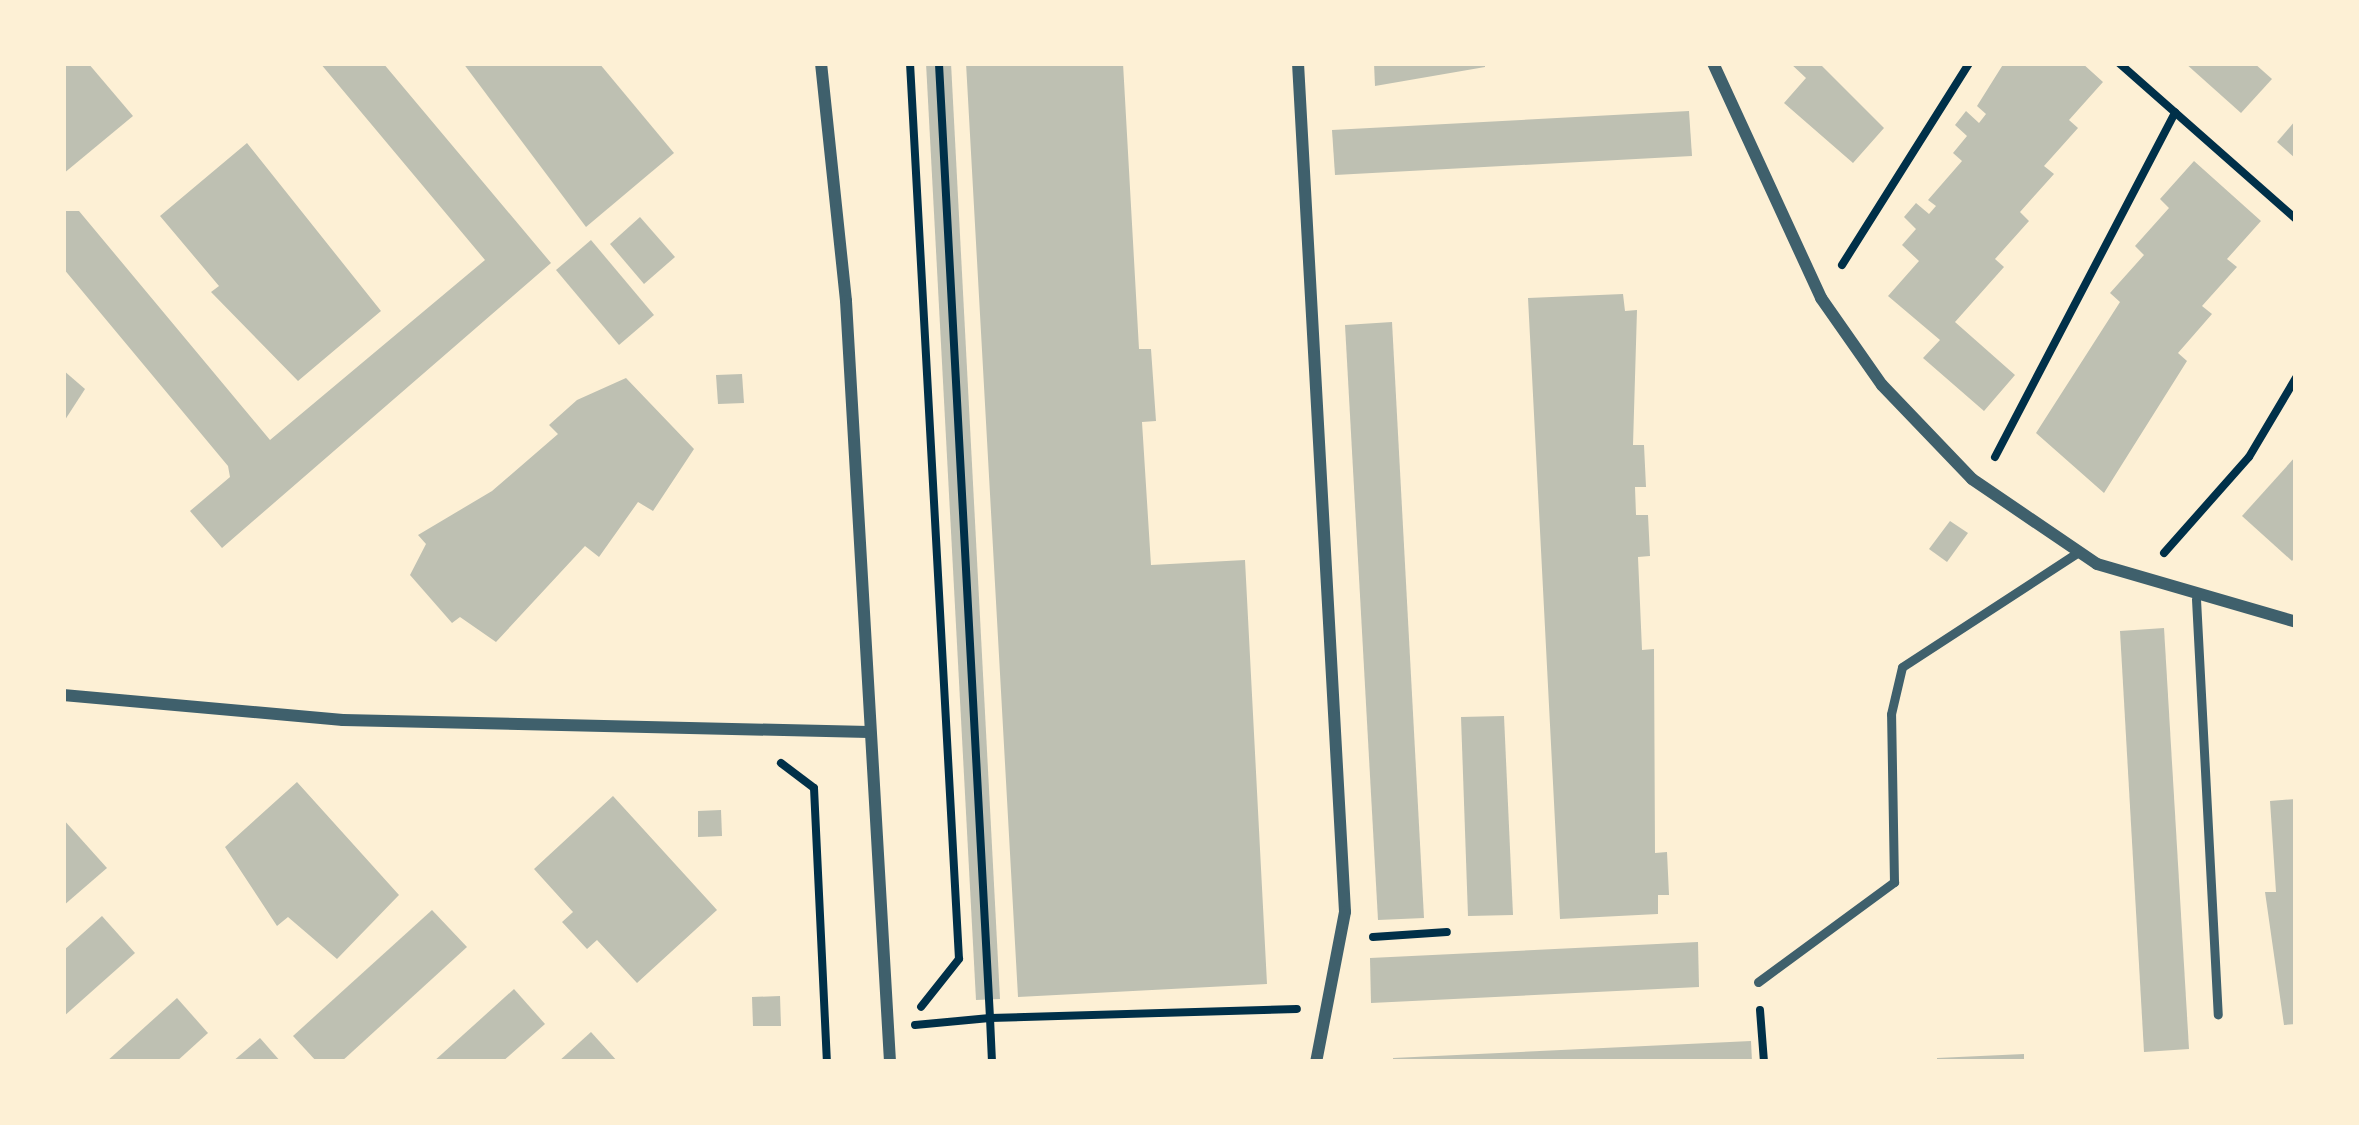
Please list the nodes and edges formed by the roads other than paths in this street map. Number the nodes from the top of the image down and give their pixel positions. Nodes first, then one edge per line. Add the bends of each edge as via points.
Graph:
1 (821, 63) edge
2 (1298, 63) edge
3 (1713, 63) edge
4 (2078, 553) junction
5 (2196, 598) junction
6 (2296, 622) edge
7 (63, 694) edge
8 (869, 732) junction
9 (1758, 982) road end
10 (2218, 1014) dead end
11 (890, 1062) edge
12 (1316, 1062) edge

1 - 8 street
2 - 12 street via 1345,912
3 - 4 street via 1821,298 1882,386 1980,485
4 - 5 street
4 - 9 lane via 1902,667 1891,714 1894,882
5 - 6 street
5 - 10 lane
7 - 8 street via 344,720
8 - 11 street

